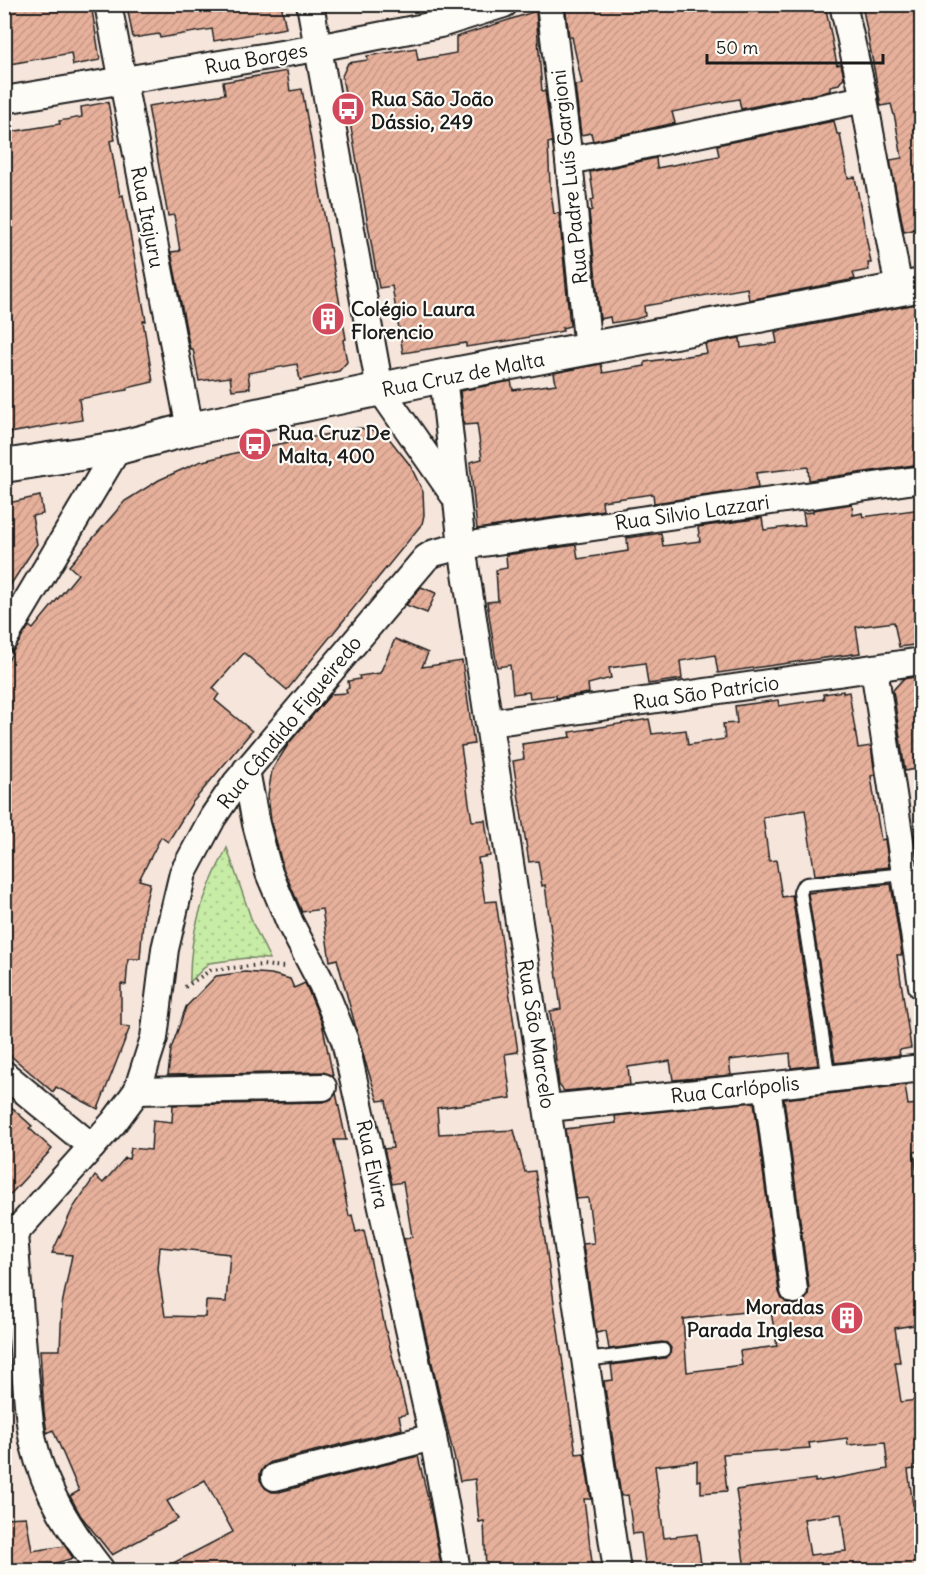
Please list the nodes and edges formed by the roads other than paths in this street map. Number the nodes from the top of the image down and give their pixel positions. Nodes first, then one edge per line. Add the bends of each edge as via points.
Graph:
1 (108, 4) edge
2 (310, 4) edge
3 (504, 4) edge
4 (550, 4) edge
5 (843, 4) edge
6 (439, 14) edge
7 (318, 48) junction
8 (122, 81) junction
9 (864, 99) junction
10 (4, 100) edge
11 (569, 161) junction
12 (910, 287) edge
13 (588, 350) junction
14 (443, 376) junction
15 (380, 389) junction
16 (190, 429) junction
17 (118, 448) junction
18 (4, 466) edge
19 (921, 478) edge
20 (455, 497) junction
21 (462, 546) junction
22 (4, 639) edge
23 (921, 661) edge
24 (874, 668) junction
25 (490, 723) junction
26 (246, 770) junction
27 (905, 874) junction
28 (921, 986) edge
29 (921, 1068) edge
30 (4, 1074) edge
31 (829, 1079) junction
32 (767, 1086) junction
33 (323, 1087) dead end
34 (137, 1091) junction
35 (548, 1108) junction
36 (92, 1147) junction
37 (9, 1240) edge
38 (794, 1290) dead end
39 (663, 1350) dead end
40 (586, 1360) junction
41 (433, 1437) junction
42 (275, 1477) dead end
43 (101, 1570) edge
44 (457, 1570) edge
45 (617, 1570) edge

1 - 8 street, Rua Itajuru
2 - 7 street
3 - 6 street, Rua Borges
4 - 11 street, Rua Padre Luís Gargioni
5 - 9 street
6 - 7 street, Rua Borges
7 - 8 street, Rua Borges
7 - 15 street
8 - 10 street, Rua Borges
8 - 16 street, Rua Itajuru
9 - 11 street
9 - 12 street
11 - 13 street, Rua Padre Luís Gargioni
12 - 13 street, Rua Cruz de Malta
13 - 14 street, Rua Cruz de Malta
14 - 15 street, Rua Cruz de Malta
14 - 20 street, Rua São Marcelo
15 - 16 street, Rua Cruz de Malta
15 - 20 street, Rua São Marcelo
16 - 17 street, Rua Cruz de Malta
17 - 18 street, Rua Cruz de Malta
17 - 22 street
19 - 21 street, Rua Silvio Lazzari
20 - 21 street, Rua São Marcelo
21 - 25 street, Rua São Marcelo
21 - 26 street, Rua Cândido Figueiredo via 426,558
23 - 24 street, Rua São Patrício
24 - 25 street, Rua São Patrício
24 - 27 street
25 - 35 street, Rua São Marcelo
26 - 34 street, Rua Cândido Figueiredo via 213,817 183,873 165,949 160,1004 149,1058
26 - 41 street, Rua Elvira via 269,873 345,1041
27 - 28 street
27 - 31 lane via 806,884 800,892
29 - 31 street, Rua Carlópolis
30 - 36 street
31 - 32 street, Rua Carlópolis
32 - 35 street, Rua Carlópolis
32 - 38 street
33 - 34 street
34 - 36 street, Rua Cândido Figueiredo
35 - 40 street, Rua São Marcelo
36 - 37 street, Rua Cândido Figueiredo
37 - 43 street via 34,1445 58,1508
39 - 40 lane
40 - 45 street, Rua São Marcelo
41 - 42 street
41 - 44 street, Rua Elvira

